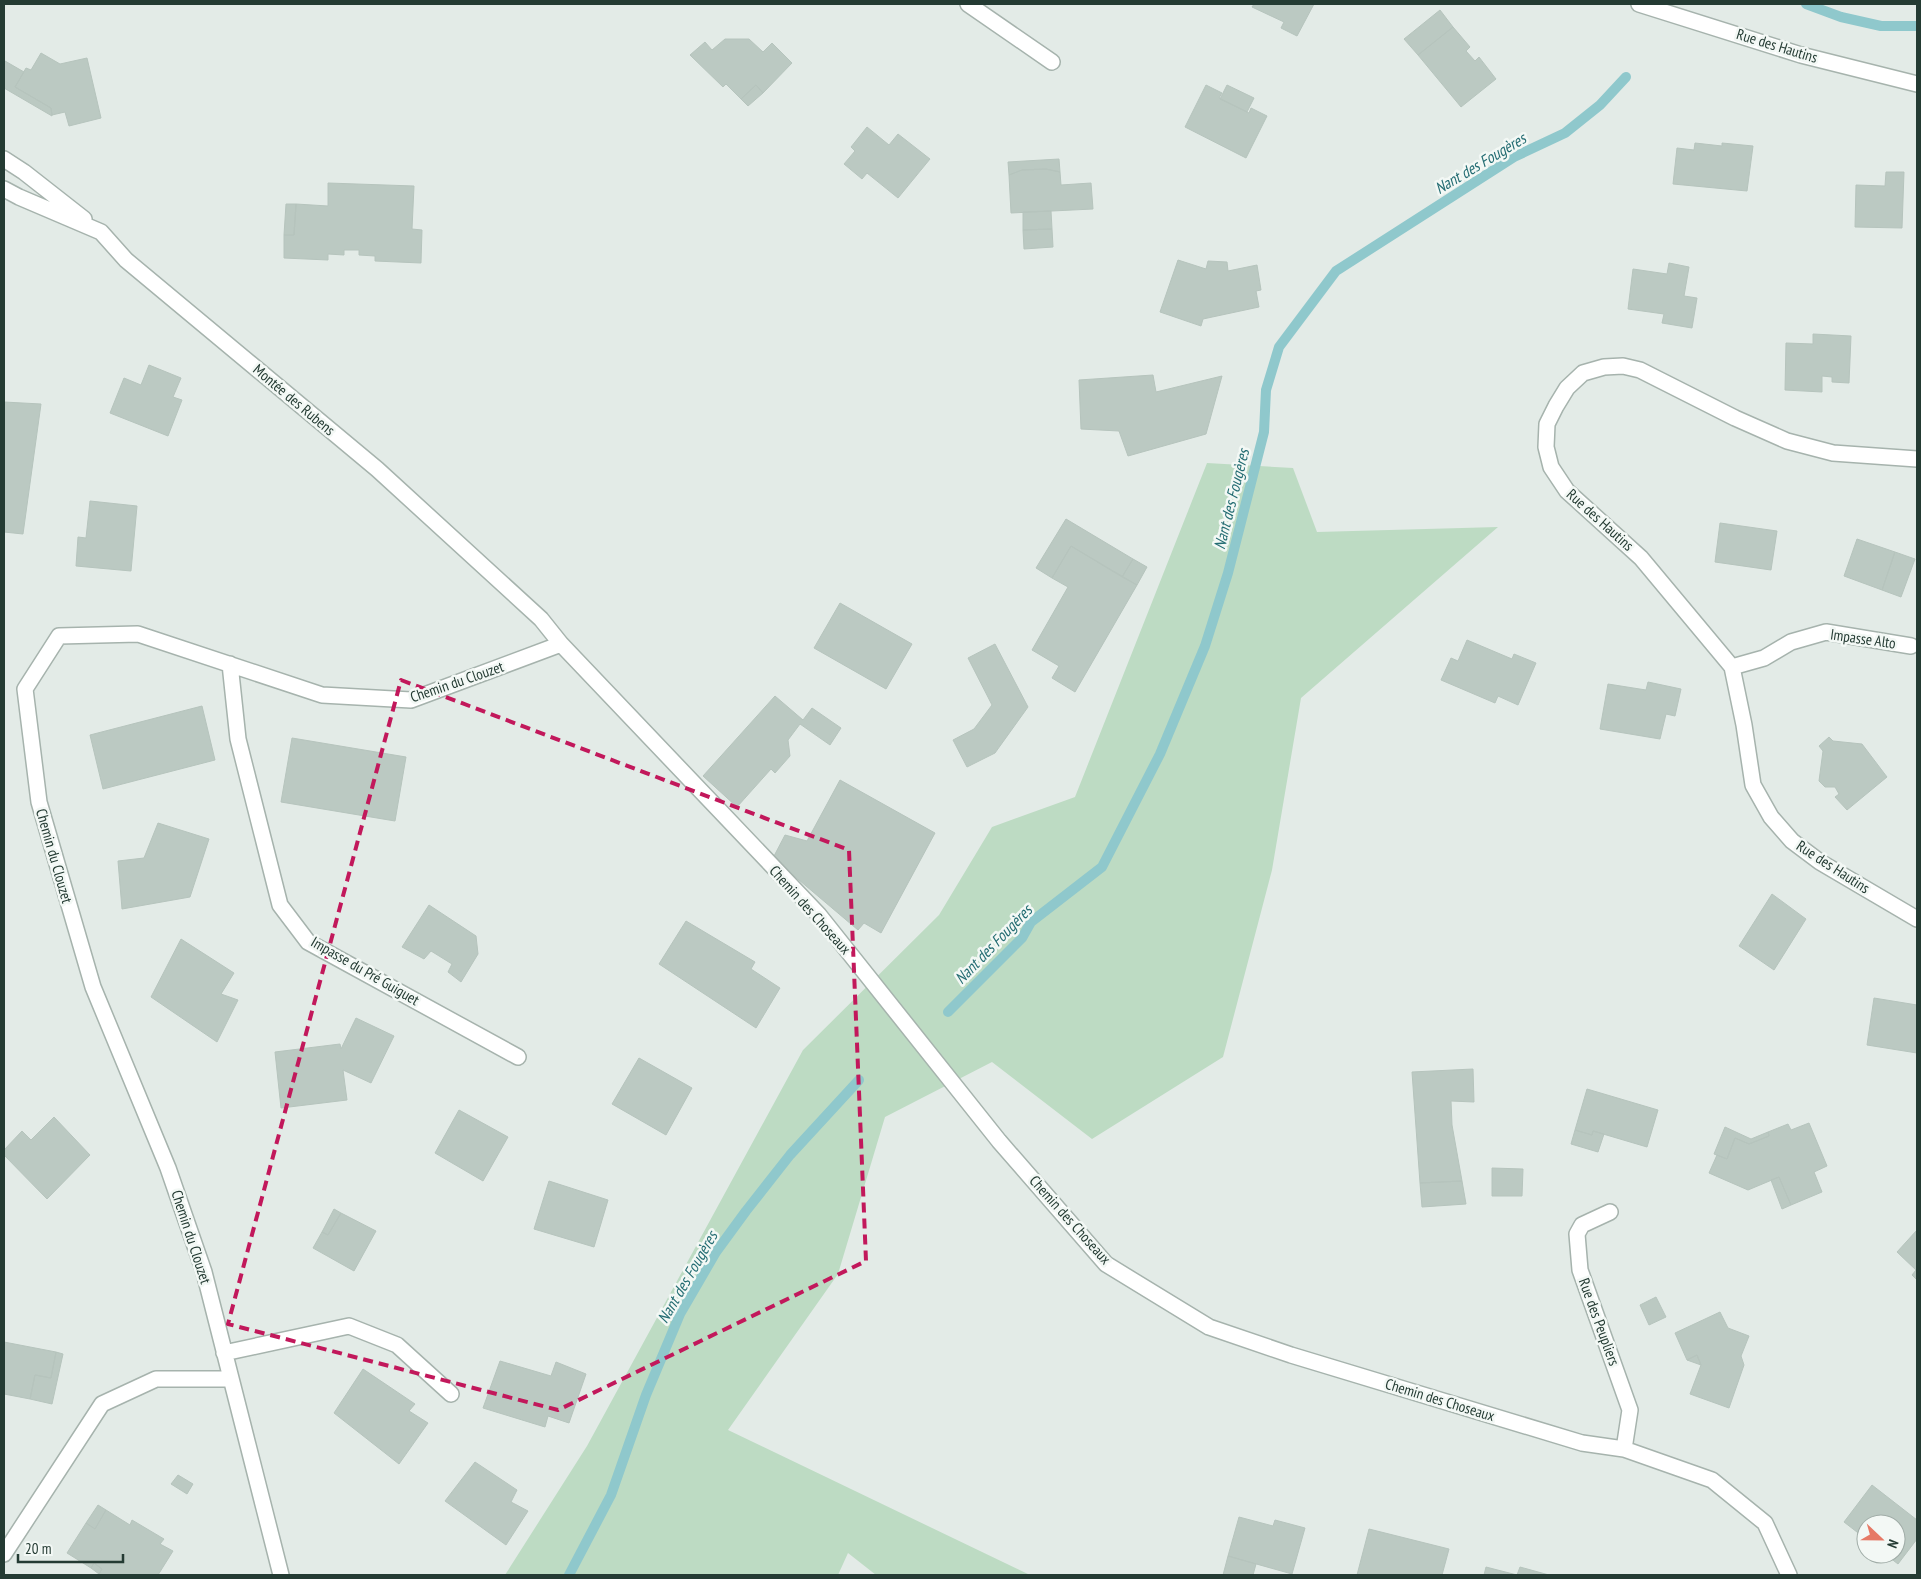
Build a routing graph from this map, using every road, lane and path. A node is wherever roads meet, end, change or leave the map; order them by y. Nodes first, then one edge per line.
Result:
1 (968, 4) edge
2 (1639, 4) edge
3 (1052, 62) dead end
4 (1917, 84) edge
5 (4, 159) edge
6 (4, 189) edge
7 (101, 232) junction
8 (1917, 459) edge
9 (560, 644) junction
10 (1911, 646) dead end
11 (230, 664) junction
12 (1732, 667) junction
13 (1917, 919) edge
14 (518, 1057) dead end
15 (1610, 1212) dead end
16 (224, 1353) junction
17 (231, 1379) junction
18 (451, 1394) dead end
19 (1624, 1449) junction
20 (4, 1554) edge
21 (281, 1575) edge
22 (1789, 1575) edge

1 - 3 street
2 - 4 street, Rue des Hautins
5 - 7 street
6 - 7 street, Montée des Rubens
7 - 9 street, Montée des Rubens
8 - 12 street, Rue des Hautins
9 - 11 street, Chemin du Clouzet
9 - 19 street, Chemin des Choseaux
10 - 12 street, Impasse Alto
11 - 14 street, Impasse du Pré Guiguet
11 - 16 street, Chemin du Clouzet
12 - 13 street, Rue des Hautins
15 - 19 street, Rue des Peupliers
16 - 17 street, Chemin du Clouzet
16 - 18 street
17 - 20 street
17 - 21 street, Chemin du Clouzet
19 - 22 street, Chemin des Choseaux

